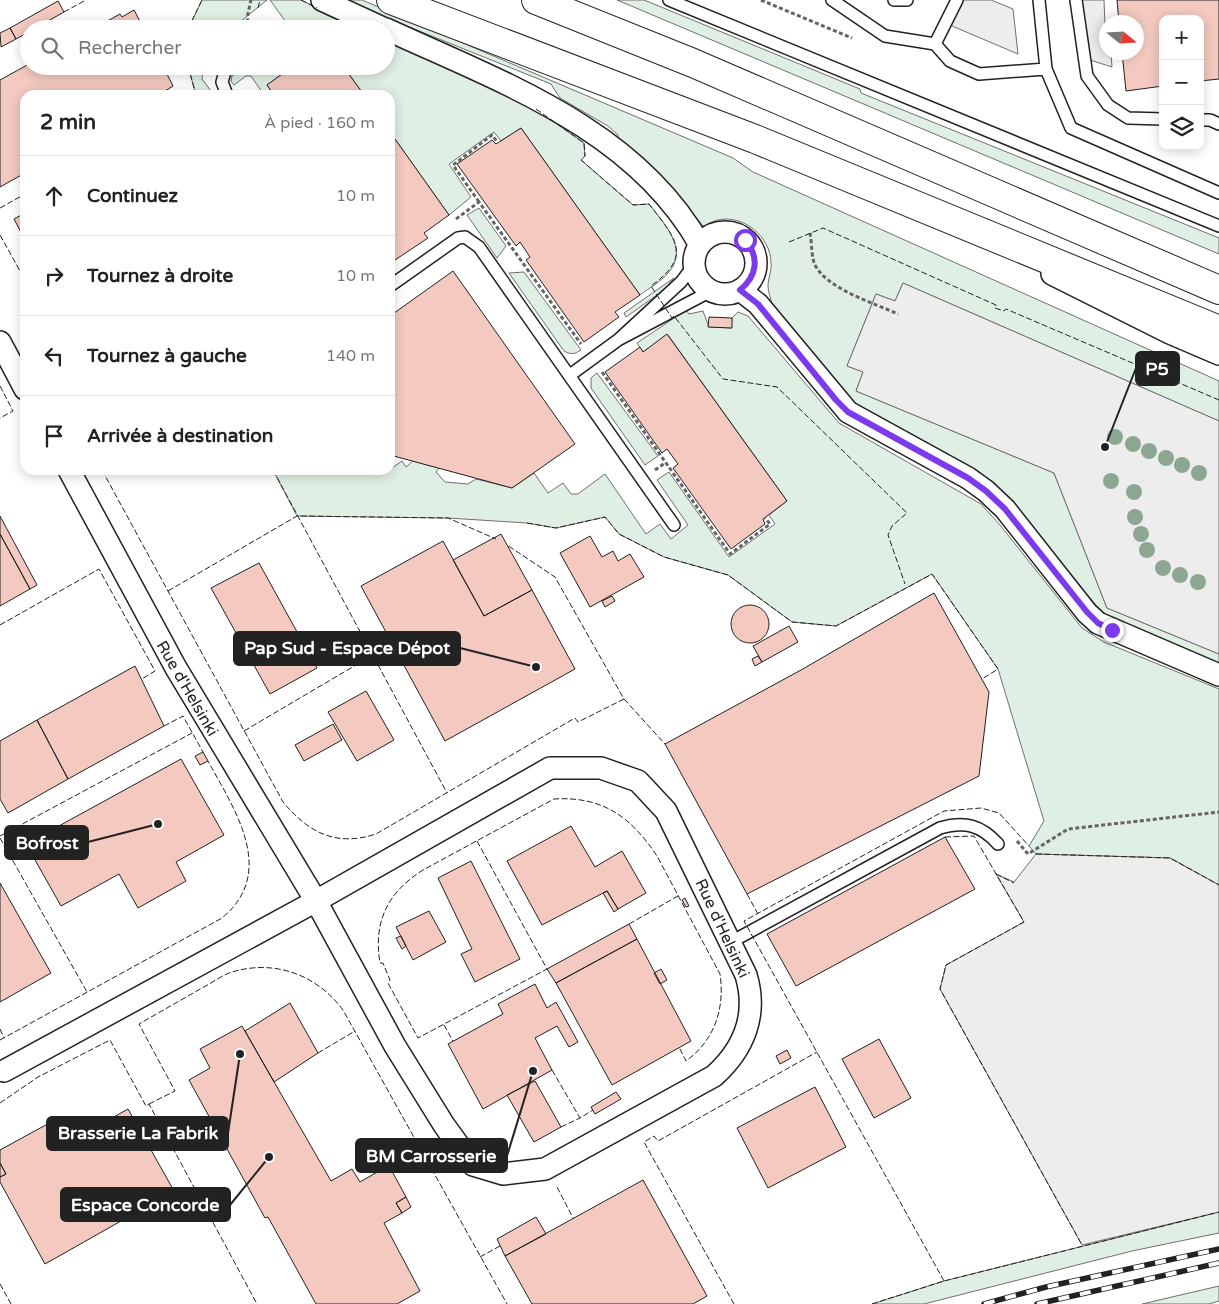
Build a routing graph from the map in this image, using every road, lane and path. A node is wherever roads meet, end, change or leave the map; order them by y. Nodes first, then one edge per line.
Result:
1 (252, 0) edge
2 (322, 0) edge
3 (391, 0) edge
4 (433, 0) edge
5 (536, 0) edge
6 (557, 0) edge
7 (669, 0) edge
8 (832, 0) edge
9 (894, 0) edge
10 (907, 0) edge
11 (957, 0) edge
12 (1038, 0) edge
13 (1076, 0) edge
14 (248, 20) edge
15 (366, 20) edge
16 (395, 33) edge
17 (935, 44) junction
18 (692, 63) junction
19 (1046, 69) junction
20 (224, 75) edge
21 (225, 90) edge
22 (1159, 119) edge
23 (1204, 120) edge
24 (1219, 124) edge
25 (754, 139) junction
26 (498, 143) dead end
27 (933, 167) junction
28 (1219, 193) edge
29 (900, 198) junction
30 (479, 202) junction
31 (455, 220) dead end
32 (1219, 226) edge
33 (810, 234) dead end
34 (700, 245) junction
35 (694, 265) junction
36 (1219, 275) edge
37 (395, 282) edge
38 (740, 290) junction
39 (1219, 290) edge
40 (711, 291) junction
41 (898, 314) dead end
42 (1219, 330) edge
43 (590, 340) dead end
44 (618, 340) junction
45 (0, 342) edge
46 (1219, 354) edge
47 (601, 372) dead end
48 (570, 375) junction
49 (20, 380) edge
50 (72, 475) edge
51 (765, 518) dead end
52 (674, 525) dead end
53 (1219, 675) edge
54 (1219, 812) edge
55 (998, 844) dead end
56 (1028, 854) dead end
57 (316, 901) junction
58 (731, 942) junction
59 (1, 1072) edge

1 - 14 path
2 - 15 street
3 - 25 highway
4 - 25 highway
5 - 18 highway
6 - 18 highway
7 - 32 lane
8 - 17 lane
9 - 10 lane
11 - 17 lane
12 - 19 lane
13 - 22 lane
16 - 34 street
17 - 19 lane
18 - 27 highway
19 - 28 lane
20 - 21 lane
23 - 24 lane
25 - 29 highway
26 - 30 path
27 - 36 street
27 - 39 highway
29 - 42 highway
29 - 46 street
30 - 31 path
30 - 43 path
33 - 41 path
34 - 35 street
34 - 38 street
35 - 40 street
35 - 44 lane
37 - 48 lane
38 - 40 street
38 - 53 street
40 - 44 lane
44 - 48 lane
45 - 49 street
47 - 51 path
48 - 52 lane
50 - 57 street, Rue d'Helsinki
54 - 56 path
55 - 58 lane
57 - 58 street, Rue d'Helsinki
57 - 58 street, Rue d'Helsinki
57 - 59 street, Rue d'Helsinki

